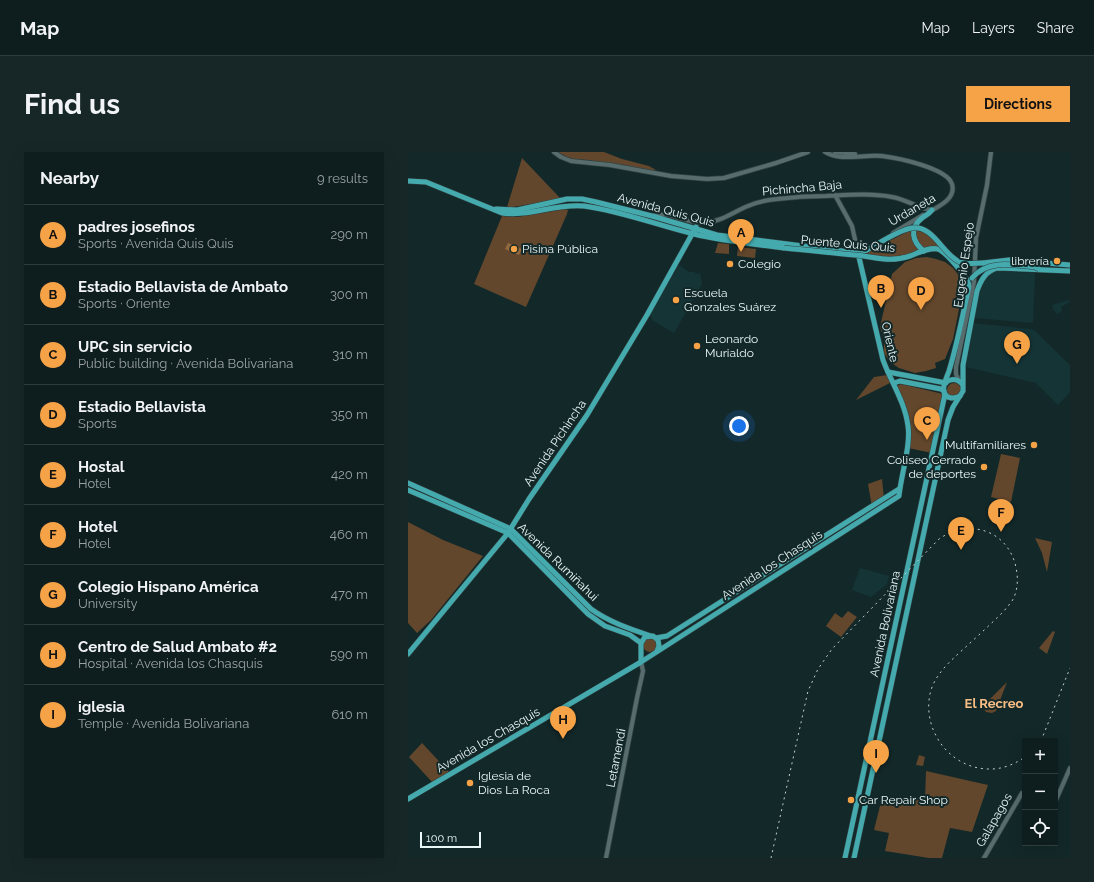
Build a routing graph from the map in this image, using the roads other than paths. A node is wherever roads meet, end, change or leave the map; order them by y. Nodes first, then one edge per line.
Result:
1 (554, 152) edge
2 (807, 152) edge
3 (825, 152) edge
4 (835, 152) edge
5 (991, 152) edge
6 (866, 156) junction
7 (408, 180) edge
8 (835, 195) junction
9 (494, 209) junction
10 (932, 210) junction
11 (652, 216) junction
12 (696, 227) junction
13 (693, 234) junction
14 (784, 248) joint
15 (924, 251) junction
16 (858, 253) junction
17 (1070, 264) edge
18 (1039, 269) junction
19 (1070, 270) edge
20 (968, 282) junction
21 (888, 372) junction
22 (946, 382) junction
23 (960, 382) junction
24 (894, 383) junction
25 (945, 393) junction
26 (960, 396) junction
27 (408, 483) edge
28 (899, 489) junction
29 (408, 490) edge
30 (899, 496) joint
31 (865, 514) junction
32 (509, 531) junction
33 (653, 637) junction
34 (641, 643) junction
35 (642, 650) junction
36 (655, 652) junction
37 (408, 654) edge
38 (641, 662) junction
39 (1070, 768) edge
40 (1022, 795) edge
41 (1058, 795) edge
42 (408, 799) edge
43 (606, 858) edge
44 (845, 858) edge
45 (854, 858) edge
46 (984, 858) edge

1 - 2 street
3 - 6 street, Urdaneta
4 - 6 street
5 - 23 street, Eugenio Espejo
6 - 10 street, Urdaneta
7 - 9 main road, Avenida Quis Quis
8 - 10 street, Pichincha Baja
8 - 11 street, Pichincha Baja
8 - 16 street, Oriente
9 - 11 main road, Avenida Quis Quis
9 - 13 main road, Avenida Quis Quis
10 - 15 main road
10 - 16 street, Urdaneta
11 - 12 main road, Avenida Quis Quis
12 - 13 main road, Avenida Pichincha
12 - 16 main road, Avenida Quis Quis
13 - 14 main road, Avenida Quis Quis
13 - 32 main road, Avenida Pichincha
14 - 15 main road, Puente Quis Quis, bridge
15 - 20 main road
16 - 17 main road, bridge
16 - 21 main road, Oriente
18 - 19 main road
18 - 20 main road, bridge
18 - 23 main road, Avenida Bolivariana
20 - 22 main road, Avenida Bolivariana
21 - 22 main road
21 - 24 main road, Oriente
22 - 23 main road
22 - 25 main road, Avenida Bolivariana
23 - 26 main road, Avenida Bolivariana
24 - 25 main road
24 - 28 main road, Oriente
25 - 26 main road
25 - 44 main road, Avenida Bolivariana
26 - 45 main road, Avenida Bolivariana
27 - 32 main road, Avenida Rumiñahui
28 - 30 main road, Oriente
28 - 31 main road, Avenida los Chasquis
29 - 32 main road, Avenida Rumiñahui
30 - 31 main road, Avenida los Chasquis
31 - 33 main road, Avenida los Chasquis
31 - 36 main road, Avenida los Chasquis
32 - 33 main road, Avenida Rumiñahui
32 - 34 main road, Avenida Rumiñahui
32 - 37 main road, Avenida Pichincha
33 - 34 main road
33 - 36 main road
34 - 35 main road
35 - 36 main road
35 - 38 main road
36 - 38 main road, Avenida los Chasquis
38 - 42 main road, Avenida los Chasquis
38 - 43 street, Letamendi
39 - 41 street
40 - 46 street, Galapagos

